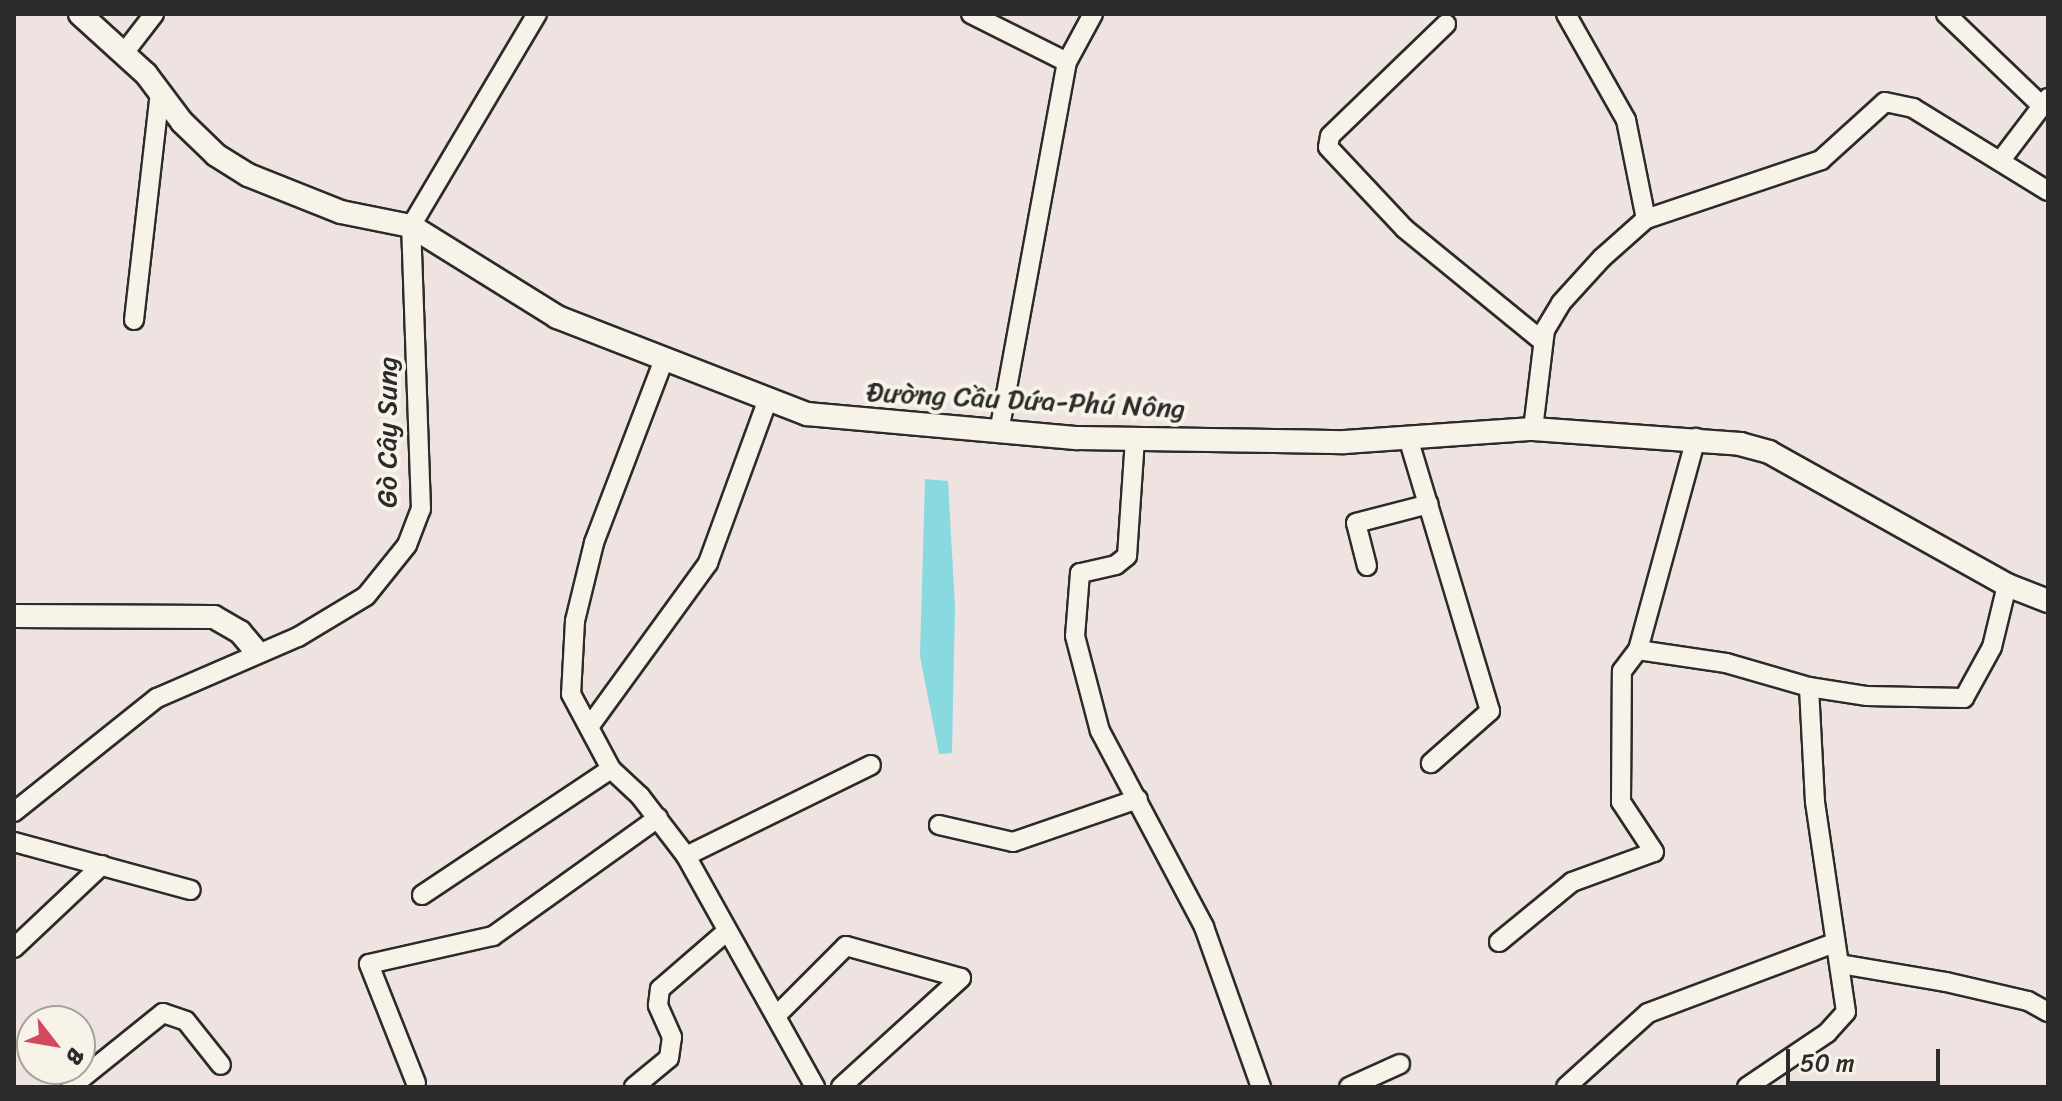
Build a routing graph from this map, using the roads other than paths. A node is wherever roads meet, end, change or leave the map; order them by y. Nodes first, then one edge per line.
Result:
1 (80, 14) edge
2 (154, 14) edge
3 (537, 14) edge
4 (971, 14) edge
5 (1093, 14) edge
6 (1566, 14) edge
7 (1946, 14) edge
8 (1446, 24) dead end
9 (124, 53) junction
10 (1067, 62) junction
11 (160, 93) junction
12 (2045, 102) edge
13 (2001, 160) junction
14 (2048, 191) edge
15 (1646, 219) junction
16 (411, 226) junction
17 (134, 320) dead end
18 (1541, 340) junction
19 (663, 362) junction
20 (768, 399) junction
21 (1533, 429) junction
22 (999, 432) junction
23 (1696, 438) junction
24 (1135, 439) junction
25 (1409, 441) junction
26 (1429, 504) junction
27 (1367, 566) dead end
28 (2007, 585) junction
29 (2048, 601) edge
30 (14, 616) edge
31 (1638, 650) junction
32 (257, 652) junction
33 (1809, 687) junction
34 (589, 727) junction
35 (1431, 763) dead end
36 (871, 765) dead end
37 (611, 769) junction
38 (1138, 799) junction
39 (14, 812) edge
40 (658, 818) junction
41 (939, 825) dead end
42 (14, 842) edge
43 (686, 856) junction
44 (102, 865) junction
45 (191, 890) dead end
46 (422, 895) dead end
47 (726, 932) junction
48 (1499, 942) dead end
49 (1834, 943) junction
50 (14, 948) edge
51 (1840, 964) junction
52 (2048, 1012) edge
53 (778, 1014) junction
54 (1400, 1064) dead end
55 (221, 1065) dead end
56 (416, 1083) dead end
57 (71, 1087) edge
58 (634, 1087) edge
59 (815, 1087) edge
60 (841, 1087) edge
61 (1261, 1087) edge
62 (1349, 1087) edge
63 (1566, 1087) edge
64 (1747, 1087) edge

1 - 9 street, Đường Cầu Dứa-Phú Nông
2 - 9 street
3 - 16 street
4 - 10 street
5 - 10 street
6 - 15 street
7 - 12 street
8 - 18 street
9 - 11 street, Đường Cầu Dứa-Phú Nông
10 - 22 street
11 - 16 street, Đường Cầu Dứa-Phú Nông
11 - 17 street
12 - 13 street
13 - 14 street
13 - 15 street
15 - 18 street
16 - 19 street, Đường Cầu Dứa-Phú Nông
16 - 32 street, Gò Cây Sung
18 - 21 street
19 - 20 street, Đường Cầu Dứa-Phú Nông
19 - 34 street
20 - 22 street, Đường Cầu Dứa-Phú Nông
20 - 34 street
21 - 23 street, Đường Cầu Dứa-Phú Nông
21 - 25 street, Đường Cầu Dứa-Phú Nông
22 - 24 street, Đường Cầu Dứa-Phú Nông
23 - 28 street, Đường Cầu Dứa-Phú Nông
23 - 31 street
24 - 25 street, Đường Cầu Dứa-Phú Nông
24 - 38 street
25 - 26 street
26 - 27 street
26 - 35 street
28 - 29 street, Đường Cầu Dứa-Phú Nông
28 - 33 street
30 - 32 street
31 - 33 street
31 - 48 street
32 - 39 street, Gò Cây Sung
33 - 49 street
34 - 37 street
36 - 43 street
37 - 40 street
37 - 46 street
38 - 41 street
38 - 61 street
40 - 43 street
40 - 56 street
42 - 44 street
43 - 47 street
44 - 45 street
44 - 50 street
47 - 53 street
47 - 58 street
49 - 51 street
49 - 63 street
51 - 52 street
51 - 64 street
53 - 59 street
53 - 60 street
54 - 62 street
55 - 57 street

